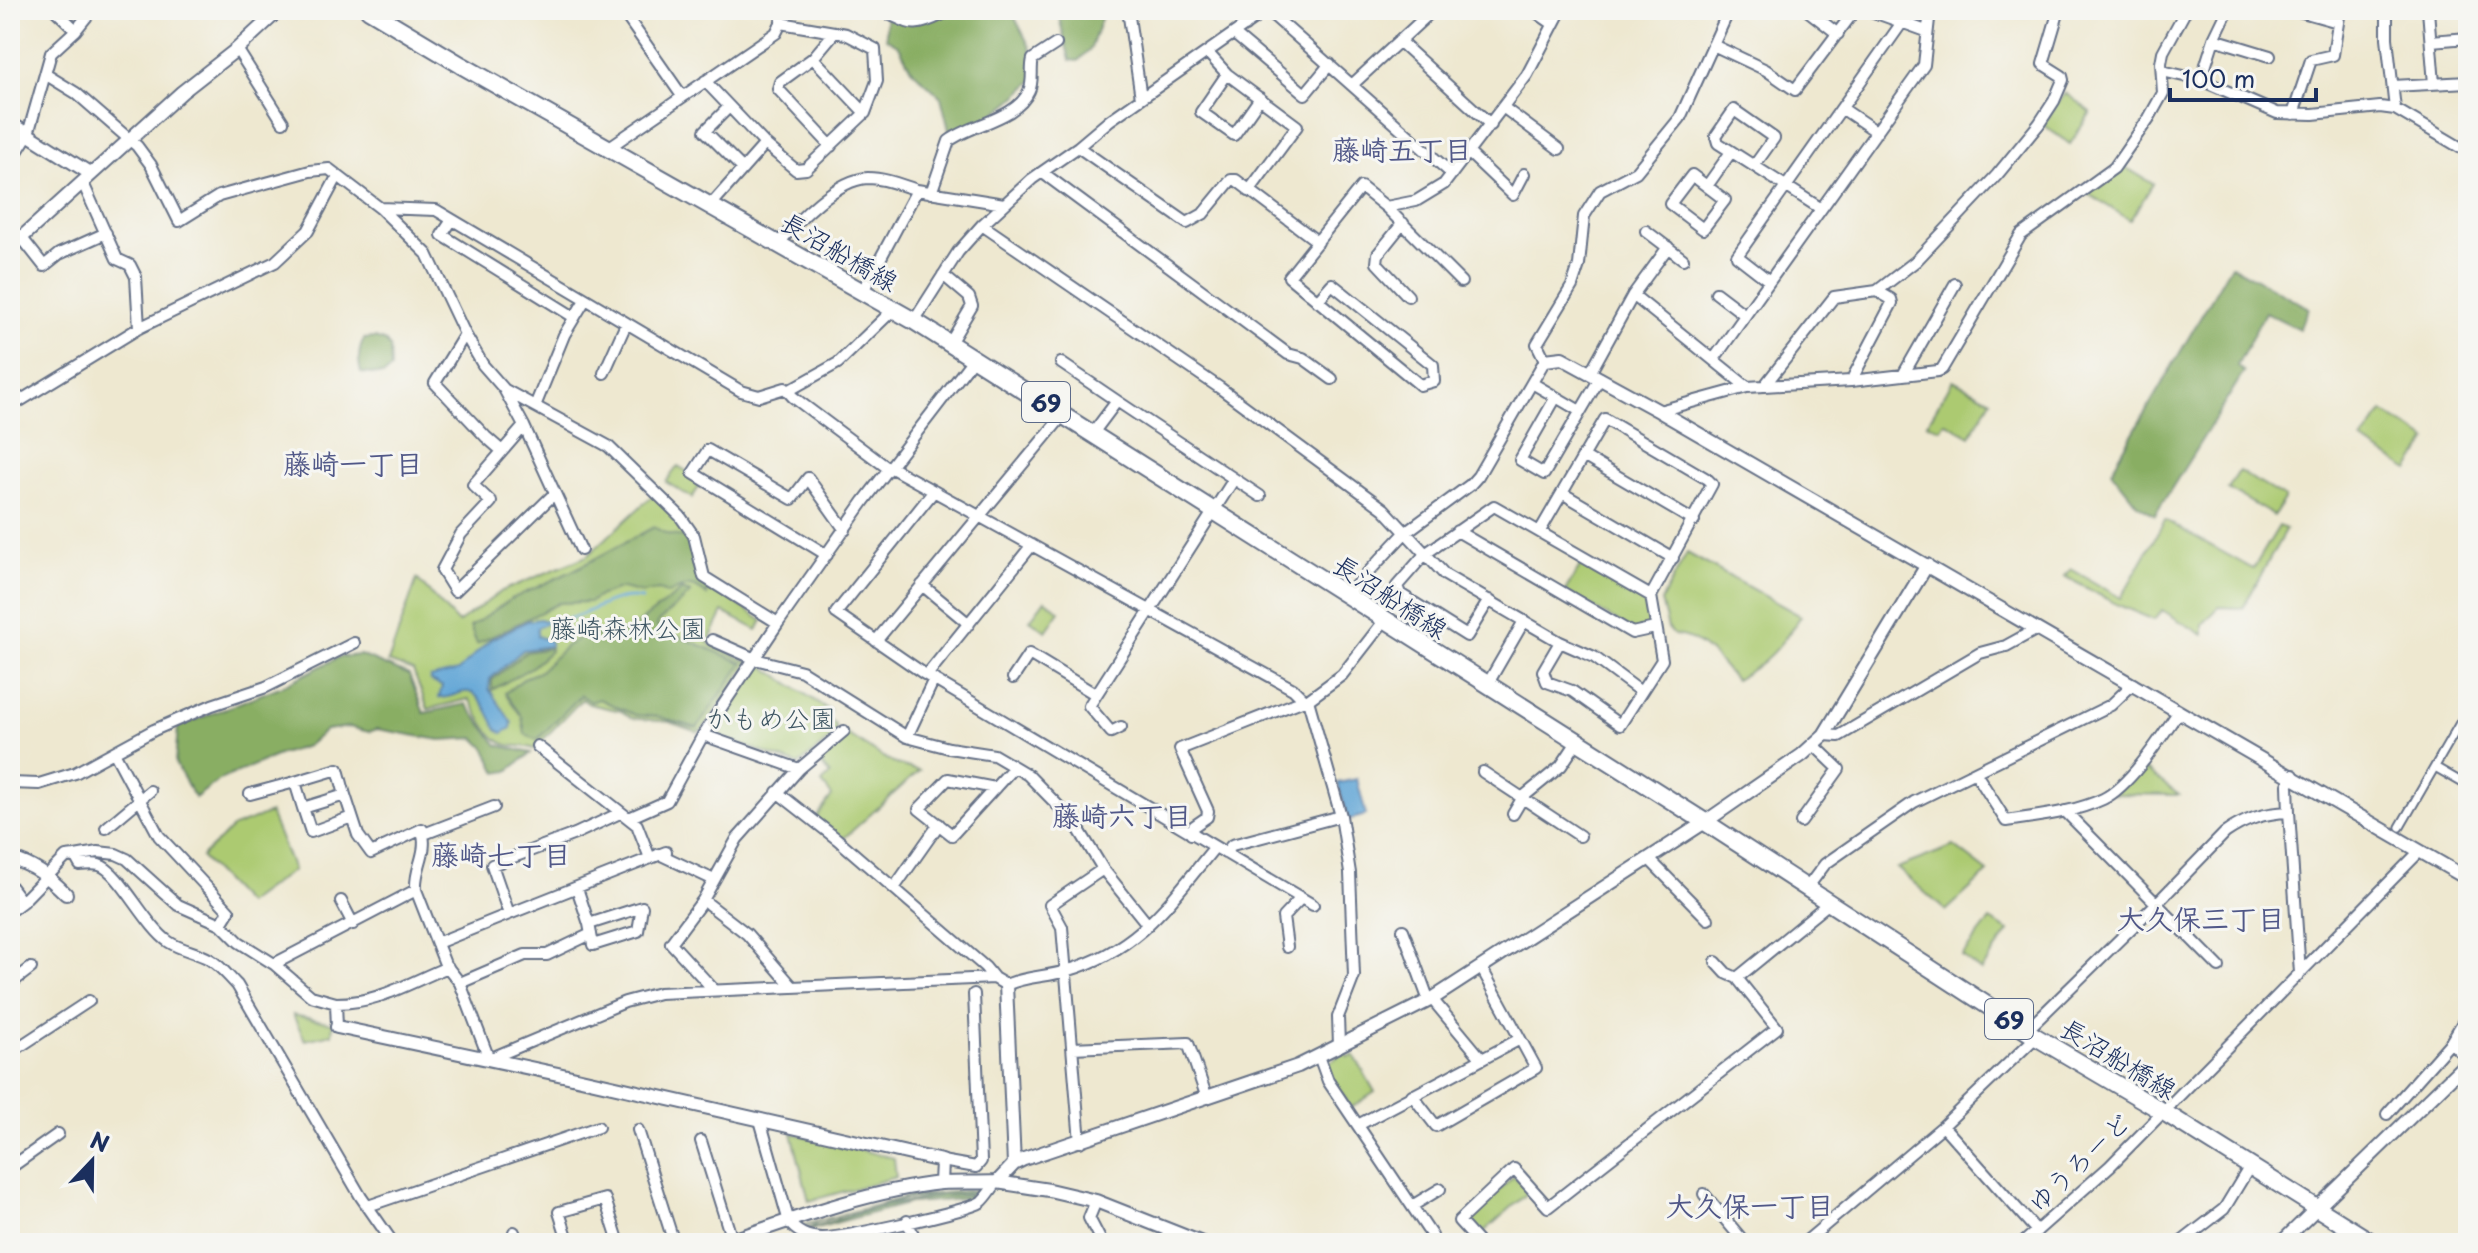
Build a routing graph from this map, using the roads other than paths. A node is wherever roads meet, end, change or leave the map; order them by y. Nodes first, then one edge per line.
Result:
1 (55, 10) edge
2 (92, 10) edge
3 (279, 10) edge
4 (369, 10) edge
5 (622, 10) edge
6 (782, 10) edge
7 (878, 10) edge
8 (943, 10) edge
9 (1128, 10) edge
10 (1234, 10) edge
11 (1267, 10) edge
12 (1433, 10) edge
13 (1533, 10) edge
14 (1561, 10) edge
15 (1729, 10) edge
16 (1807, 10) edge
17 (1855, 10) edge
18 (1868, 10) edge
19 (1930, 10) edge
20 (2059, 10) edge
21 (2186, 10) edge
22 (2228, 10) edge
23 (2295, 10) edge
24 (2340, 10) edge
25 (2387, 10) edge
26 (2428, 10) edge
27 (2338, 22) junction
28 (781, 23) junction
29 (1553, 24) junction
30 (1901, 24) junction
31 (1245, 26) junction
32 (76, 30) junction
33 (1926, 31) junction
34 (834, 33) junction
35 (1234, 34) junction
36 (1838, 34) junction
37 (2468, 38) edge
38 (2214, 39) junction
39 (1399, 41) junction
40 (2431, 41) junction
41 (1056, 44) dead end
42 (1713, 45) junction
43 (237, 49) junction
44 (1208, 53) junction
45 (2270, 56) dead end
46 (813, 58) junction
47 (1330, 64) junction
48 (2162, 71) junction
49 (45, 74) junction
50 (1227, 74) junction
51 (2201, 80) junction
52 (705, 81) junction
53 (2468, 82) edge
54 (1353, 84) junction
55 (2434, 84) junction
56 (2393, 86) junction
57 (682, 96) junction
58 (1141, 98) junction
59 (1260, 98) junction
60 (729, 107) junction
61 (1504, 108) junction
62 (1843, 109) junction
63 (2395, 109) junction
64 (865, 113) junction
65 (2293, 114) junction
66 (283, 122) dead end
67 (10, 123) edge
68 (1491, 125) junction
69 (1877, 132) junction
70 (28, 134) junction
71 (131, 139) junction
72 (765, 144) junction
73 (831, 146) junction
74 (1078, 147) junction
75 (608, 148) junction
76 (1559, 149) dead end
77 (1731, 152) junction
78 (2468, 152) edge
79 (1469, 153) junction
80 (10, 163) edge
81 (1754, 166) junction
82 (743, 169) junction
83 (1043, 173) junction
84 (1452, 174) junction
85 (1524, 174) dead end
86 (337, 177) junction
87 (87, 178) junction
88 (1707, 186) junction
89 (1787, 186) junction
90 (917, 190) junction
91 (1249, 191) junction
92 (931, 193) junction
93 (1004, 204) junction
94 (710, 206) junction
95 (1386, 207) junction
96 (380, 208) junction
97 (1820, 208) junction
98 (452, 220) junction
99 (1403, 223) junction
100 (982, 225) junction
101 (1646, 231) dead end
102 (106, 233) junction
103 (22, 238) junction
104 (1318, 242) junction
105 (779, 243) junction
106 (1668, 247) junction
107 (10, 248) edge
108 (1683, 259) dead end
109 (943, 275) junction
110 (1768, 280) junction
111 (1461, 282) dead end
112 (1955, 284) dead end
113 (863, 291) junction
114 (1877, 291) junction
115 (1716, 293) dead end
116 (1633, 295) junction
117 (1408, 296) dead end
118 (585, 300) junction
119 (1317, 301) junction
120 (894, 309) junction
121 (1745, 315) junction
122 (574, 317) junction
123 (914, 321) junction
124 (626, 324) junction
125 (139, 328) junction
126 (465, 334) junction
127 (950, 343) junction
128 (974, 358) junction
129 (1714, 359) junction
130 (1545, 360) junction
131 (1061, 363) dead end
132 (604, 373) dead end
133 (1903, 375) junction
134 (1595, 376) junction
135 (1332, 379) dead end
136 (1851, 381) junction
137 (1532, 383) junction
138 (1765, 385) junction
139 (1747, 387) junction
140 (504, 389) junction
141 (788, 391) junction
142 (1556, 397) junction
143 (1117, 401) junction
144 (535, 406) junction
145 (10, 407) edge
146 (1580, 411) junction
147 (1659, 411) junction
148 (1064, 414) junction
149 (524, 426) junction
150 (1093, 433) junction
151 (502, 451) junction
152 (1583, 456) junction
153 (890, 468) junction
154 (1234, 479) junction
155 (934, 491) junction
156 (1562, 493) junction
157 (554, 494) junction
158 (1260, 496) dead end
159 (1215, 512) junction
160 (979, 517) junction
161 (1694, 521) junction
162 (845, 530) junction
163 (1457, 531) junction
164 (1540, 531) junction
165 (1405, 533) junction
166 (1032, 545) junction
167 (581, 550) dead end
168 (1425, 554) junction
169 (827, 555) junction
170 (1673, 558) junction
171 (1927, 565) junction
172 (922, 585) junction
173 (1346, 596) junction
174 (1651, 596) junction
175 (1489, 600) junction
176 (1151, 611) junction
177 (1384, 621) junction
178 (1524, 621) junction
179 (778, 623) junction
180 (969, 624) junction
181 (1655, 628) junction
182 (2037, 629) junction
183 (712, 640) dead end
184 (876, 641) junction
185 (1560, 642) junction
186 (354, 643) dead end
187 (755, 659) junction
188 (930, 677) junction
189 (1013, 678) dead end
190 (2133, 684) junction
191 (1487, 685) junction
192 (1641, 692) junction
193 (1095, 694) junction
194 (1306, 700) junction
195 (2179, 711) junction
196 (2467, 714) edge
197 (1121, 727) dead end
198 (844, 731) dead end
199 (703, 735) junction
200 (1824, 735) junction
201 (907, 737) junction
202 (1577, 742) junction
203 (1814, 745) junction
204 (537, 746) dead end
205 (114, 752) junction
206 (1014, 767) junction
207 (2435, 767) junction
208 (799, 769) junction
209 (1483, 772) dead end
210 (1975, 772) junction
211 (2293, 775) junction
212 (295, 782) junction
213 (10, 783) edge
214 (2467, 784) edge
215 (995, 788) junction
216 (150, 791) dead end
217 (777, 792) junction
218 (250, 794) dead end
219 (345, 795) junction
220 (1523, 797) junction
221 (139, 800) junction
222 (494, 807) dead end
223 (303, 808) junction
224 (2065, 811) junction
225 (2289, 812) junction
226 (1513, 814) dead end
227 (624, 815) junction
228 (1341, 816) junction
229 (352, 817) junction
230 (1705, 822) junction
231 (1801, 822) dead end
232 (939, 824) junction
233 (2400, 827) dead end
234 (106, 828) dead end
235 (424, 834) junction
236 (1191, 834) junction
237 (1580, 836) dead end
238 (1214, 848) junction
239 (2420, 851) junction
240 (1225, 853) junction
241 (658, 854) junction
242 (75, 856) junction
243 (10, 859) edge
244 (1649, 859) junction
245 (1103, 869) junction
246 (47, 876) junction
247 (2468, 879) edge
248 (714, 880) junction
249 (10, 886) edge
250 (577, 888) junction
251 (894, 888) junction
252 (1807, 888) junction
253 (416, 890) junction
254 (66, 894) dead end
255 (1301, 898) junction
256 (703, 900) junction
257 (341, 901) dead end
258 (22, 902) junction
259 (2158, 902) junction
260 (1829, 903) junction
261 (1313, 905) dead end
262 (10, 911) edge
263 (509, 914) junction
264 (1708, 919) dead end
265 (221, 924) junction
266 (353, 924) junction
267 (1148, 925) junction
268 (590, 929) junction
269 (1403, 930) dead end
270 (437, 943) junction
271 (1287, 947) dead end
272 (1716, 962) dead end
273 (274, 964) junction
274 (448, 967) junction
275 (1481, 967) junction
276 (2219, 967) dead end
277 (31, 968) dead end
278 (1066, 971) junction
279 (2300, 973) junction
280 (994, 978) junction
281 (1737, 978) junction
282 (460, 983) junction
283 (10, 984) edge
284 (1006, 985) junction
285 (792, 986) junction
286 (714, 990) junction
287 (974, 994) dead end
288 (1431, 1000) junction
289 (89, 1001) dead end
290 (336, 1003) junction
291 (2468, 1014) edge
292 (337, 1027) joint
293 (2032, 1034) junction
294 (1520, 1039) junction
295 (2451, 1042) junction
296 (1339, 1045) junction
297 (1072, 1048) junction
298 (10, 1053) edge
299 (1319, 1056) junction
300 (1481, 1058) junction
301 (489, 1059) junction
302 (2468, 1060) edge
303 (1412, 1095) junction
304 (1207, 1098) junction
305 (2162, 1111) junction
306 (2387, 1114) dead end
307 (760, 1120) junction
308 (1358, 1125) junction
309 (1943, 1126) junction
310 (598, 1127) dead end
311 (638, 1130) dead end
312 (58, 1134) dead end
313 (701, 1141) dead end
314 (1080, 1142) junction
315 (942, 1161) junction
316 (1014, 1164) junction
317 (2250, 1166) junction
318 (10, 1168) edge
319 (997, 1182) junction
320 (941, 1183) junction
321 (1440, 1189) dead end
322 (1704, 1194) dead end
323 (1096, 1201) junction
324 (368, 1206) junction
325 (1412, 1206) junction
326 (2317, 1208) junction
327 (907, 1221) junction
328 (789, 1222) junction
329 (862, 1238) edge
330 (2033, 1238) edge
331 (728, 1242) edge
332 (393, 1243) edge
333 (569, 1243) edge
334 (619, 1243) edge
335 (674, 1243) edge
336 (917, 1243) edge
337 (1102, 1243) edge
338 (1202, 1243) edge
339 (1424, 1243) edge
340 (1479, 1243) edge
341 (1745, 1243) edge
342 (1804, 1243) edge
343 (2180, 1243) edge
344 (2281, 1243) edge
345 (2373, 1243) edge

1 - 32 street
2 - 32 street
3 - 43 street
4 - 75 main road, 長沼船橋線 / 69
5 - 57 street
6 - 28 street
7 - 8 street
9 - 58 street
10 - 31 street
11 - 31 street
11 - 47 street
12 - 39 street
13 - 29 street
14 - 29 street
15 - 42 street
16 - 36 street
17 - 36 street
18 - 30 street
19 - 33 street
20 - 114 street
21 - 48 street
22 - 38 street
23 - 27 street
24 - 27 street
25 - 56 street
26 - 40 street
27 - 65 street
28 - 34 street
28 - 52 street
29 - 61 street
30 - 33 street
30 - 62 street
31 - 35 street
32 - 49 street
33 - 69 street
34 - 46 street
34 - 64 street
35 - 44 street
35 - 47 street
36 - 42 street
37 - 40 street
38 - 45 street
38 - 51 street
39 - 54 street
39 - 68 street
40 - 55 street
41 - 92 street
42 - 130 street
43 - 66 street
43 - 71 street
44 - 50 street
44 - 58 street
46 - 64 street
46 - 73 street
47 - 54 street
48 - 51 street
48 - 133 street
49 - 70 street
49 - 71 street
50 - 59 street
50 - 59 street
51 - 65 street
52 - 57 street
52 - 60 street
53 - 55 street
54 - 84 street
55 - 56 street
56 - 63 street
57 - 75 street
58 - 74 street
59 - 91 street
60 - 72 street
60 - 82 street
61 - 68 street
61 - 76 street
62 - 69 street
62 - 89 street
63 - 65 street
63 - 78 street
64 - 73 street
67 - 70 street
68 - 79 street
69 - 97 street
70 - 80 street
70 - 87 street
71 - 86 street
71 - 87 street
72 - 73 street
72 - 82 street
74 - 83 street
74 - 91 street
75 - 94 main road, 長沼船橋線 / 69
77 - 81 street
77 - 81 street
77 - 88 street
79 - 84 street
79 - 85 street
81 - 89 street
82 - 94 street
83 - 93 street
83 - 135 street
84 - 95 street
86 - 96 street
86 - 125 street
87 - 102 street
87 - 103 street
88 - 88 street
89 - 97 street
89 - 110 street
90 - 92 street
90 - 105 street
90 - 113 street
91 - 104 street
92 - 93 street
93 - 100 street
94 - 105 main road, 長沼船橋線 / 69
95 - 99 street
95 - 104 street
96 - 98 street
96 - 126 street
97 - 110 street
98 - 118 street
98 - 122 street
99 - 111 street
99 - 117 street
100 - 109 street
100 - 165 street
101 - 106 street
102 - 103 street
102 - 125 street
103 - 107 street
104 - 119 street
105 - 113 main road, 長沼船橋線 / 69
106 - 108 street
106 - 116 street
109 - 123 street
109 - 127 street
110 - 121 street
112 - 133 street
113 - 120 main road, 長沼船橋線 / 69
114 - 136 street
114 - 138 street
115 - 121 street
116 - 129 street
116 - 134 street
118 - 122 street
118 - 124 street
119 - 119 street
120 - 123 main road, 長沼船橋線 / 69
120 - 141 street
121 - 129 street
122 - 144 street
123 - 127 main road, 長沼船橋線 / 69
124 - 132 street
124 - 141 street
125 - 145 street
126 - 140 street
126 - 151 street
127 - 128 main road, 長沼船橋線 / 69
128 - 148 main road, 長沼船橋線 / 69
128 - 153 street
129 - 139 street
130 - 134 street
130 - 137 street
131 - 143 street
133 - 136 street
134 - 146 street
134 - 147 street
136 - 138 street
137 - 142 street
137 - 165 street
138 - 139 street
139 - 147 street
140 - 144 street
140 - 149 street
141 - 153 street
142 - 146 street
142 - 146 street
143 - 150 street
143 - 154 street
144 - 179 street
147 - 171 street
148 - 150 main road, 長沼船橋線 / 69
148 - 160 street
149 - 151 street
149 - 157 street
150 - 159 main road, 長沼船橋線 / 69
151 - 157 street
152 - 156 street
152 - 161 street
152 - 161 street
153 - 155 street
153 - 162 street
154 - 158 street
154 - 159 street
155 - 160 street
155 - 184 street
156 - 164 street
156 - 170 street
157 - 167 street
159 - 173 main road, 長沼船橋線 / 69
159 - 176 street
160 - 166 street
160 - 172 street
161 - 170 street
162 - 169 street
162 - 169 street
163 - 164 street
163 - 168 street
163 - 181 street
164 - 174 street
165 - 168 street
165 - 173 street
166 - 176 street
166 - 180 street
168 - 175 street
168 - 175 street
169 - 179 street
170 - 174 street
171 - 182 street
171 - 200 street
172 - 180 street
172 - 184 street
173 - 177 main road, 長沼船橋線 / 69
174 - 181 street
175 - 178 street
176 - 193 street
176 - 194 street
177 - 191 main road, 長沼船橋線 / 69
177 - 194 street
178 - 185 street
178 - 191 street
179 - 187 street
180 - 188 street
181 - 192 street
182 - 190 street
182 - 200 street
183 - 187 street
184 - 188 street
185 - 192 street
185 - 192 street
186 - 205 street
187 - 199 street
187 - 201 street
188 - 201 street
188 - 236 street
189 - 193 street
190 - 195 street
190 - 210 street
191 - 202 main road, 長沼船橋線 / 69
193 - 197 street
194 - 228 street
194 - 236 street
195 - 211 street
195 - 224 street
196 - 207 street
198 - 208 street
199 - 208 street
199 - 227 street
200 - 203 street
201 - 206 street
202 - 220 street
202 - 230 main road, 長沼船橋線 / 69
203 - 230 street
203 - 231 street
204 - 227 street
205 - 213 street
205 - 221 street
206 - 215 street
206 - 245 street
207 - 214 street
207 - 233 street
208 - 217 street
209 - 220 street
210 - 224 street
210 - 252 street
211 - 225 street
211 - 239 street
212 - 218 street
212 - 219 street
212 - 223 street
215 - 232 street
215 - 232 street
216 - 221 street
217 - 248 street
217 - 251 street
219 - 223 street
219 - 229 street
220 - 226 street
220 - 237 street
221 - 234 street
221 - 265 street
222 - 235 street
223 - 229 street
224 - 259 street
225 - 259 street
225 - 279 street
227 - 241 street
227 - 263 street
228 - 240 street
228 - 296 street
229 - 235 street
230 - 244 street
230 - 252 main road, 長沼船橋線 / 69
232 - 251 street
235 - 253 street
236 - 238 street
238 - 240 street
238 - 267 street
239 - 247 street
239 - 279 street, ゆうろーど
240 - 255 street
241 - 248 street
241 - 250 street
242 - 246 street
242 - 265 street
242 - 324 street
243 - 246 street
244 - 264 street
244 - 275 street
245 - 267 street
245 - 278 street
246 - 254 street
246 - 258 street
248 - 256 street
249 - 258 street
250 - 263 street
250 - 268 street
251 - 280 street
252 - 260 main road, 長沼船橋線 / 69
253 - 266 street
253 - 270 street
255 - 261 street
255 - 271 street
256 - 285 street
256 - 286 street
257 - 266 street
258 - 262 street
259 - 276 street
259 - 293 street
260 - 281 street
260 - 293 main road, 長沼船橋線 / 69
263 - 270 street
265 - 273 street
266 - 273 street
267 - 278 street
268 - 268 street
268 - 282 street
269 - 288 street
270 - 274 street
272 - 281 street
273 - 290 street
274 - 282 street
274 - 290 street
275 - 288 street
275 - 294 street
277 - 283 street
278 - 284 street
278 - 297 street
279 - 305 street, ゆうろーど
280 - 284 street
280 - 285 street
281 - 340 street
282 - 301 street
284 - 316 street
285 - 286 street
286 - 301 street
287 - 315 street
288 - 296 street
288 - 300 street
289 - 298 street
290 - 292 street
291 - 295 street
292 - 301 street
293 - 305 main road, 長沼船橋線 / 69
293 - 309 street
294 - 300 street
294 - 303 street
295 - 302 street
295 - 306 street
296 - 299 street
297 - 304 street
297 - 314 street
299 - 304 street
299 - 308 street
300 - 303 street
301 - 307 street
302 - 326 street
303 - 308 street
304 - 314 street
305 - 317 main road, 長沼船橋線 / 69
305 - 330 street, ゆうろーど
307 - 315 street
307 - 328 street
308 - 325 street
309 - 330 street
309 - 342 street
310 - 324 street
311 - 335 street
312 - 318 street
313 - 331 street
314 - 316 street
315 - 320 street
316 - 319 street
317 - 326 main road, 長沼船橋線 / 69
317 - 343 street
319 - 320 street
319 - 323 street
319 - 327 street
320 - 328 street
321 - 325 street
322 - 341 street
323 - 337 street
323 - 338 street
324 - 332 street
325 - 339 street
326 - 344 street
326 - 345 main road, 長沼船橋線 / 69
327 - 329 street
327 - 336 street
328 - 329 street
328 - 331 street
333 - 334 street

